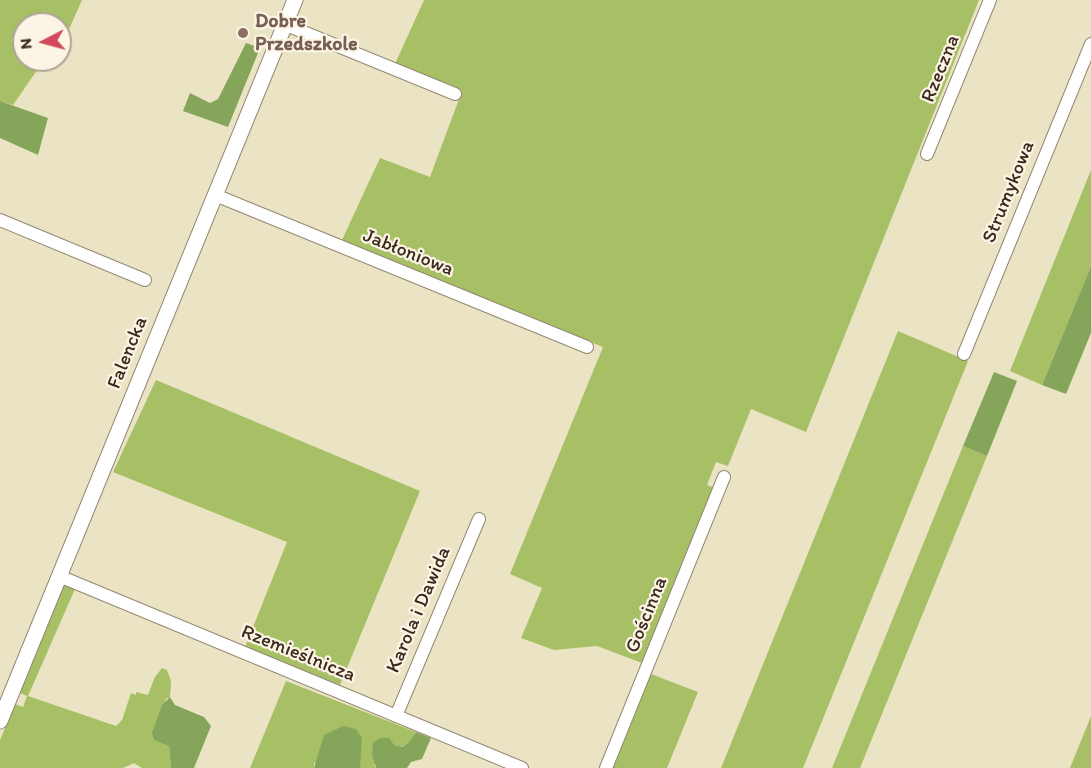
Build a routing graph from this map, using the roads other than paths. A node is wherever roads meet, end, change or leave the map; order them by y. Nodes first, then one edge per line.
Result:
1 (295, 0) edge
2 (990, 0) edge
3 (284, 24) junction
4 (1091, 44) edge
5 (455, 94) dead end
6 (927, 154) dead end
7 (215, 195) junction
8 (0, 220) edge
9 (145, 280) dead end
10 (587, 346) dead end
11 (964, 354) dead end
12 (724, 477) dead end
13 (479, 519) dead end
14 (59, 576) junction
15 (396, 716) junction
16 (0, 721) edge
17 (522, 768) edge
18 (606, 768) edge

1 - 3 street, Falencka
2 - 6 street, Rzeczna
3 - 5 street
3 - 7 street, Falencka
4 - 11 street, Strumykowa
7 - 10 street, Jabłoniowa
7 - 14 street, Falencka
8 - 9 street
12 - 18 street, Gościnna
13 - 15 street, Karola i Dawida
14 - 15 street, Rzemieślnicza
14 - 16 street, Falencka
15 - 17 street, Rzemieślnicza

